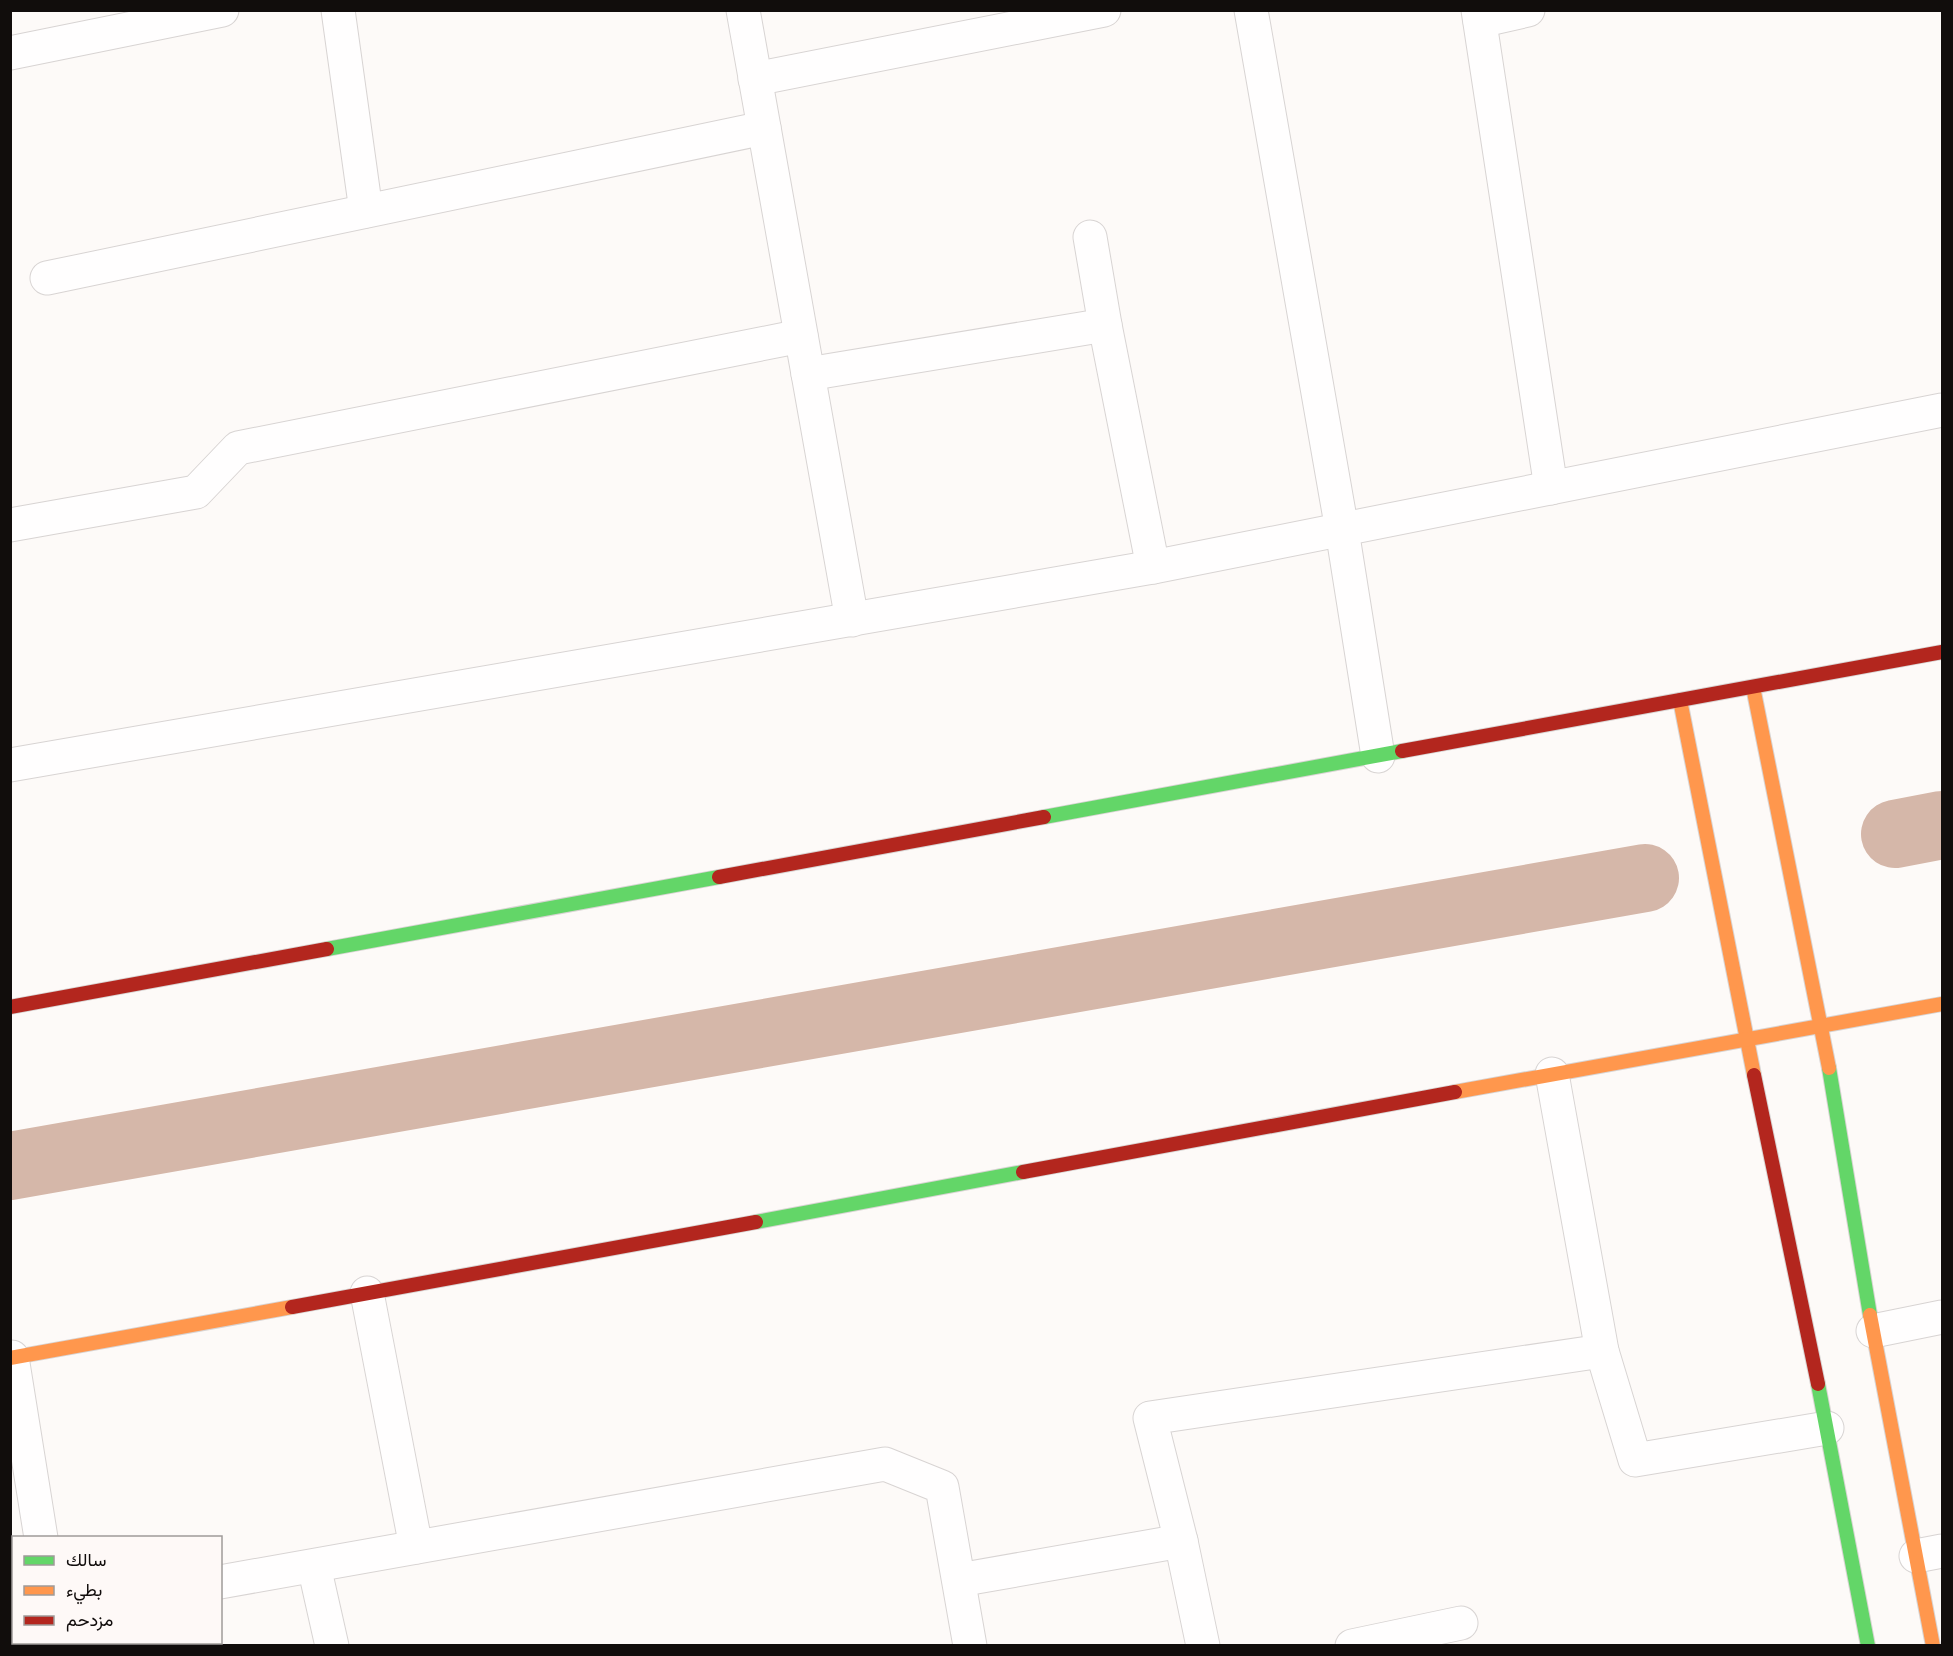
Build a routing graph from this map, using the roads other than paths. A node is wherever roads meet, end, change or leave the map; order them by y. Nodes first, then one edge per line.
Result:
1 (222, 10) edge
2 (338, 10) edge
3 (743, 10) edge
4 (1104, 10) edge
5 (1251, 10) edge
6 (1528, 10) edge
7 (1479, 16) edge
8 (10, 53) edge
9 (755, 79) junction
10 (764, 128) junction
11 (366, 211) junction
12 (1090, 237) dead end
13 (47, 278) dead end
14 (1105, 325) junction
15 (801, 336) junction
16 (808, 374) junction
17 (1942, 410) edge
18 (1551, 488) junction
19 (10, 525) edge
20 (1342, 530) junction
21 (1153, 567) junction
22 (852, 620) junction
23 (1942, 652) edge
24 (1753, 687) junction
25 (1680, 700) junction
26 (1378, 756) junction
27 (10, 765) edge
28 (1942, 1004) edge
29 (10, 1007) edge
30 (1822, 1025) junction
31 (1746, 1038) junction
32 (1552, 1074) junction
33 (368, 1293) junction
34 (1942, 1317) edge
35 (1873, 1331) junction
36 (1602, 1351) junction
37 (11, 1358) edge
38 (1827, 1428) junction
39 (41, 1536) edge
40 (1181, 1541) junction
41 (416, 1547) junction
42 (1929, 1553) edge
43 (314, 1566) junction
44 (959, 1580) junction
45 (222, 1582) edge
46 (1461, 1623) dead end
47 (332, 1646) edge
48 (970, 1646) edge
49 (1203, 1646) edge
50 (1352, 1646) edge
51 (1868, 1646) edge
52 (1933, 1646) edge

1 - 8 street
2 - 11 street
3 - 9 street
4 - 9 street
5 - 20 street
6 - 7 street
7 - 18 street
9 - 10 street
10 - 11 street
10 - 15 street
11 - 13 street
12 - 14 street
14 - 16 street
14 - 21 street
15 - 16 street
15 - 19 street
16 - 22 street
17 - 18 street
18 - 20 street
20 - 21 street
20 - 26 street
21 - 22 street
22 - 27 street
23 - 24 street
24 - 25 street
24 - 30 street
25 - 26 street
25 - 31 street
26 - 29 street
28 - 30 street
30 - 31 street
30 - 35 street
31 - 32 street
31 - 38 street
32 - 33 street
32 - 36 street
33 - 37 street
33 - 41 street
34 - 35 street
35 - 42 street
36 - 38 street
36 - 40 street
37 - 39 street
38 - 51 street
40 - 44 street
40 - 49 street
41 - 43 street
41 - 44 street
42 - 52 street
43 - 45 street
43 - 47 street
44 - 48 street
46 - 50 street

